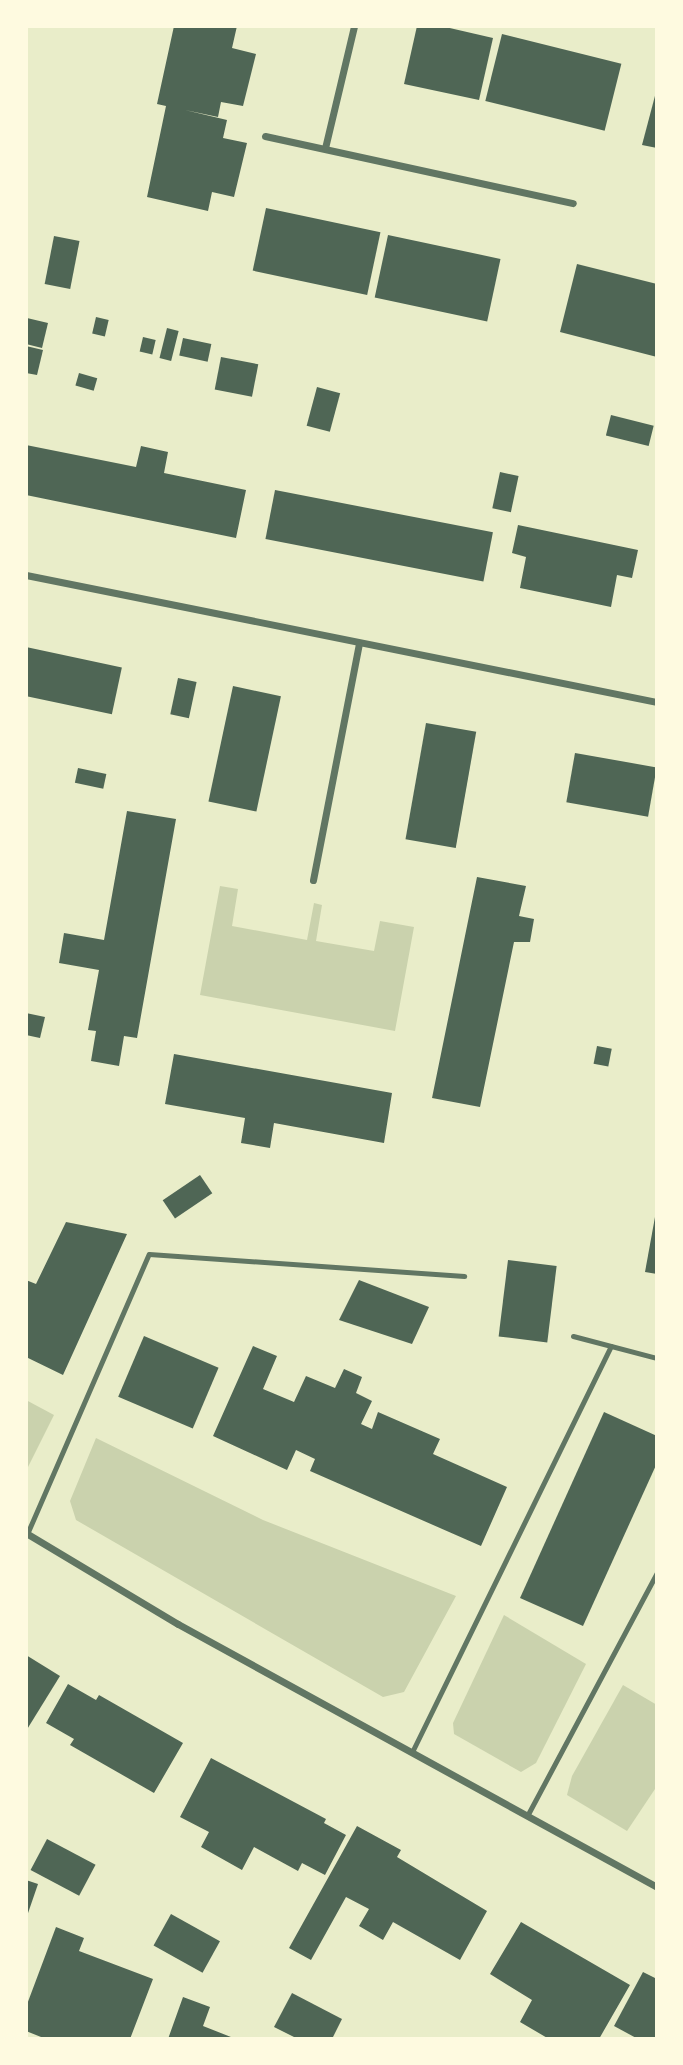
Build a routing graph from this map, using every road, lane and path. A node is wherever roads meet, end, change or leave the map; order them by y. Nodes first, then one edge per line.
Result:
1 (354, 26) edge
2 (265, 136) dead end
3 (325, 148) junction
4 (573, 204) dead end
5 (26, 575) edge
6 (359, 644) junction
7 (657, 702) edge
8 (313, 880) dead end
9 (464, 1276) dead end
10 (573, 1336) dead end
11 (611, 1346) junction
12 (657, 1358) edge
13 (27, 1533) edge
14 (657, 1573) edge
15 (412, 1752) junction
16 (527, 1816) junction
17 (657, 1888) edge

1 - 3 street
2 - 3 street
3 - 4 street
5 - 6 street
6 - 7 street
6 - 8 street
9 - 13 lane
10 - 11 lane
11 - 12 lane
11 - 15 lane
13 - 15 street
14 - 16 lane
15 - 16 street
16 - 17 street

